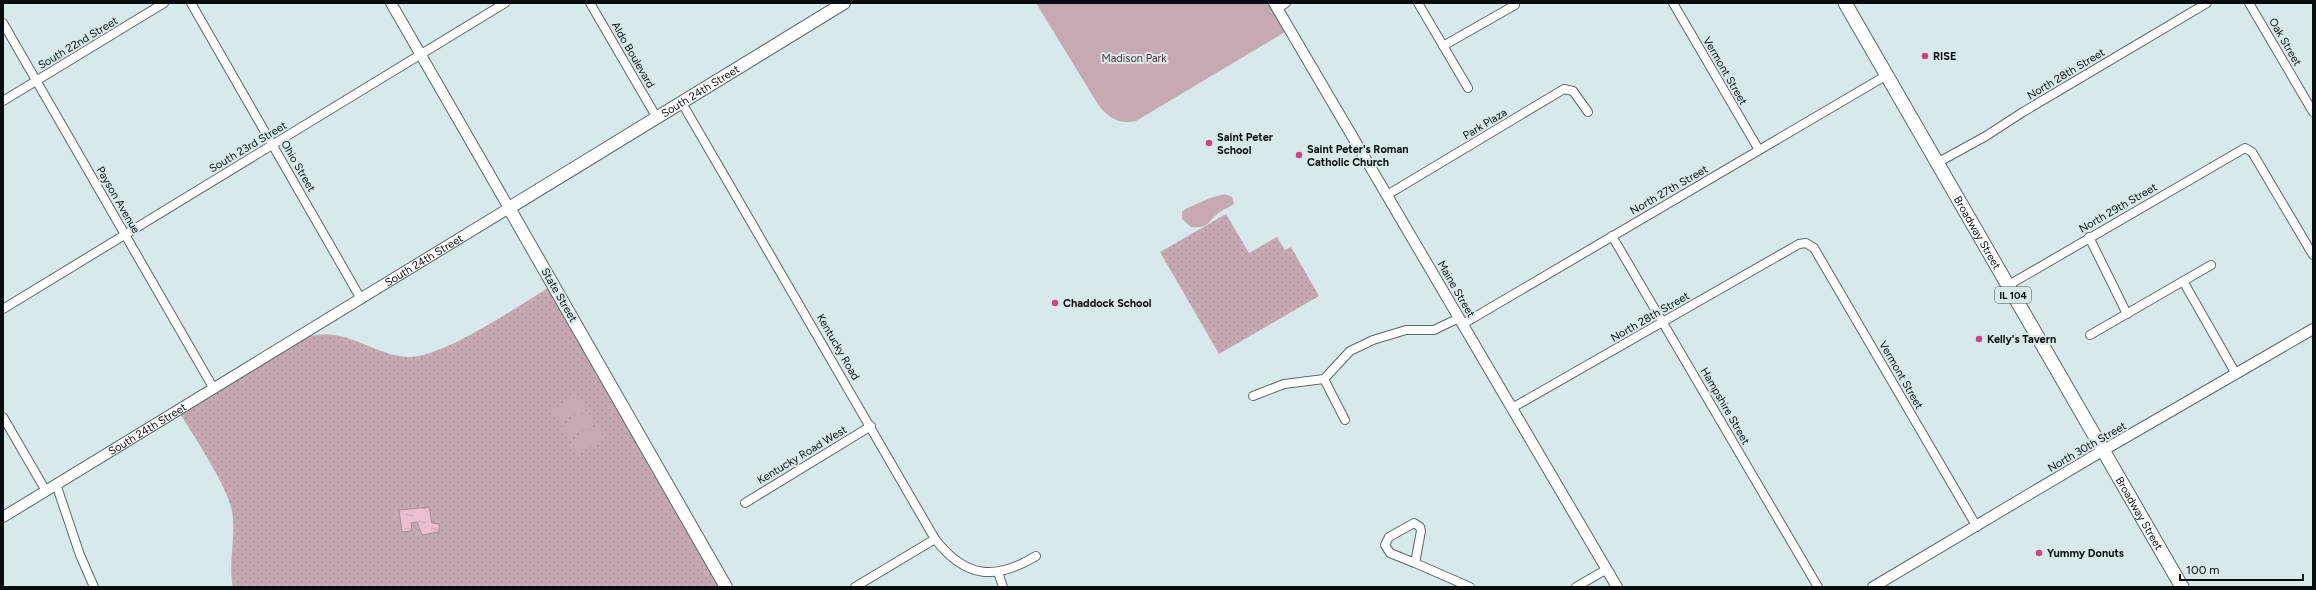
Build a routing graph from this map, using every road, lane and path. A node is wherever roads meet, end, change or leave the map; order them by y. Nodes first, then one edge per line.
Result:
1 (164, 3) edge
2 (191, 3) edge
3 (391, 3) edge
4 (505, 3) edge
5 (590, 3) edge
6 (844, 3) edge
7 (1418, 3) edge
8 (1673, 3) edge
9 (1845, 3) edge
10 (2207, 3) edge
11 (2249, 3) edge
12 (1279, 5) edge
13 (1515, 5) dead end
14 (3, 23) edge
15 (1443, 46) junction
16 (420, 54) junction
17 (1887, 75) junction
18 (36, 81) junction
19 (1468, 88) dead end
20 (3, 101) edge
21 (682, 103) junction
22 (1588, 112) dead end
23 (2313, 112) edge
24 (657, 118) junction
25 (273, 145) junction
26 (1759, 150) junction
27 (1937, 163) junction
28 (1387, 195) junction
29 (509, 208) junction
30 (125, 234) junction
31 (1612, 236) junction
32 (2090, 237) junction
33 (1799, 244) joint
34 (2313, 255) edge
35 (2211, 265) dead end
36 (2183, 281) junction
37 (2007, 286) junction
38 (361, 299) junction
39 (3, 309) edge
40 (2127, 314) junction
41 (1461, 321) junction
42 (1663, 322) junction
43 (2313, 329) edge
44 (2090, 335) dead end
45 (2236, 374) junction
46 (1324, 379) junction
47 (214, 389) junction
48 (1253, 396) dead end
49 (1512, 408) junction
50 (3, 417) edge
51 (1345, 420) dead end
52 (871, 426) junction
53 (2102, 451) junction
54 (56, 484) junction
55 (46, 491) junction
56 (745, 503) dead end
57 (3, 517) edge
58 (1977, 527) junction
59 (935, 539) junction
60 (1036, 556) dead end
61 (1415, 563) junction
62 (1607, 569) junction
63 (998, 572) junction
64 (94, 587) edge
65 (726, 587) edge
66 (855, 587) edge
67 (1003, 587) edge
68 (1470, 587) edge
69 (1576, 587) edge
70 (1617, 587) edge
71 (1818, 587) edge
72 (1873, 587) edge
73 (2182, 587) edge

1 - 18 street, South 22nd Street
2 - 25 street, Ohio Street
3 - 16 street, State Street
4 - 16 street, South 23rd Street
5 - 24 street, Aldo Boulevard
6 - 21 main road, South 24th Street
7 - 15 street
8 - 26 street, Vermont Street
9 - 17 main road, Broadway Street / IL 104
10 - 27 street, North 28th Street
11 - 23 street, Oak Street
12 - 28 street, Maine Street
13 - 15 street
14 - 18 street, Payson Avenue
15 - 19 street
16 - 25 street, South 23rd Street
16 - 29 street, State Street
17 - 26 street, North 27th Street
17 - 27 main road, Broadway Street / IL 104
18 - 20 street, South 22nd Street
18 - 30 street, Payson Avenue
21 - 24 main road, South 24th Street
21 - 52 street, Kentucky Road
22 - 28 street, Park Plaza
24 - 29 main road, South 24th Street
25 - 30 street, South 23rd Street
25 - 38 street, Ohio Street
26 - 31 street, North 27th Street
27 - 37 main road, Broadway Street / IL 104
28 - 41 street, Maine Street
29 - 38 street, South 24th Street
29 - 65 main road, State Street
30 - 39 street, South 23rd Street
30 - 47 street, Payson Avenue
31 - 41 street, North 27th Street
31 - 42 street, Hampshire Street
32 - 34 street, North 29th Street
32 - 37 street, North 29th Street
32 - 40 street
33 - 42 street, North 28th Street
33 - 58 street, Vermont Street
35 - 36 street
36 - 40 street
36 - 45 street
37 - 53 main road, Broadway Street / IL 104
38 - 47 street, South 24th Street
40 - 44 street
41 - 46 street, North 27th Street
41 - 49 street, Maine Street
42 - 49 street, North 28th Street
42 - 71 street, Hampshire Street
43 - 45 street, North 30th Street
45 - 53 street, North 30th Street
46 - 48 street
46 - 51 street
47 - 54 street, South 24th Street
49 - 62 street, Maine Street
50 - 55 street
52 - 56 street, Kentucky Road West
52 - 59 street, Kentucky Road
53 - 58 street, North 30th Street
53 - 73 main road, Broadway Street / IL 104
54 - 55 street, South 24th Street
54 - 64 street
55 - 57 street, South 24th Street
58 - 72 street, North 30th Street
59 - 63 street, Kentucky Road
59 - 66 street
60 - 63 street, Kentucky Road
61 - 61 street
61 - 68 street
62 - 69 street
62 - 70 street, Maine Street
63 - 67 street

